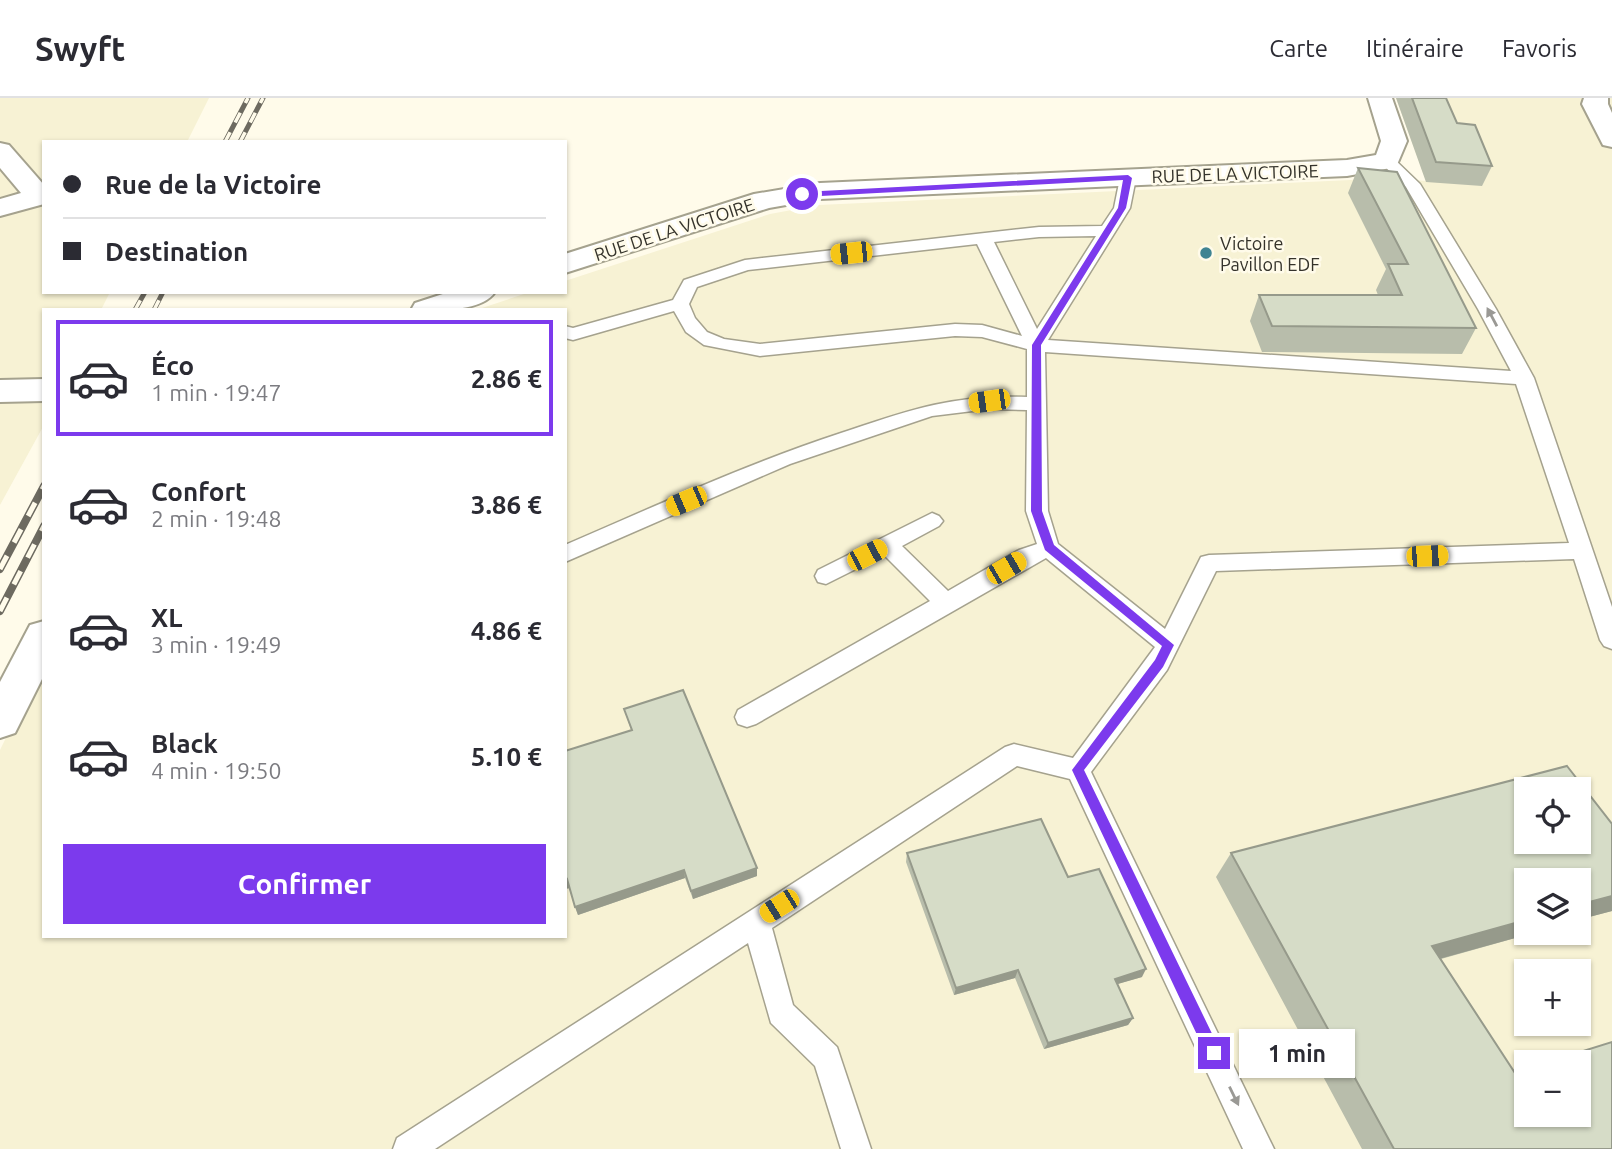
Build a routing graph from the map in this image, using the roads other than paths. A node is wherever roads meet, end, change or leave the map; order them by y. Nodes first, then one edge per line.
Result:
1 (1380, 98) edge
2 (1596, 98) edge
3 (1612, 139) edge
4 (0, 151) edge
5 (1387, 161) junction
6 (1128, 178) junction
7 (41, 196) edge
8 (0, 208) edge
9 (1107, 231) junction
10 (983, 238) junction
11 (567, 263) edge
12 (474, 294) edge
13 (680, 304) junction
14 (432, 308) edge
15 (567, 332) edge
16 (1036, 345) junction
17 (1524, 378) junction
18 (42, 390) edge
19 (0, 391) edge
20 (1037, 404) junction
21 (932, 521) dead end
22 (887, 545) junction
23 (1049, 548) junction
24 (1581, 551) junction
25 (567, 553) edge
26 (826, 576) dead end
27 (946, 602) junction
28 (42, 640) edge
29 (1612, 640) edge
30 (1168, 645) junction
31 (747, 717) dead end
32 (0, 721) edge
33 (1078, 770) junction
34 (756, 921) junction
35 (408, 1149) edge
36 (856, 1149) edge
37 (1259, 1149) edge

1 - 5 street
2 - 3 street
4 - 7 street
5 - 6 street, RUE DE LA VICTOIRE
17 -> 5 lane
6 - 9 lane
6 - 11 street, RUE DE LA VICTOIRE
7 - 8 street
9 - 10 lane
9 - 16 lane
10 - 13 lane
10 - 16 lane
12 - 14 street
13 - 15 lane
13 - 16 lane
16 - 17 lane
16 - 20 lane
17 - 24 lane
18 - 19 street
20 - 23 lane
20 - 25 lane
21 - 22 lane
22 - 26 lane
22 - 27 lane
23 - 27 lane
23 - 30 lane
24 - 29 lane
24 - 30 lane
27 - 31 lane
28 - 32 street
30 - 33 lane
33 - 34 lane
33 -> 37 lane
34 - 35 lane
34 - 36 lane

